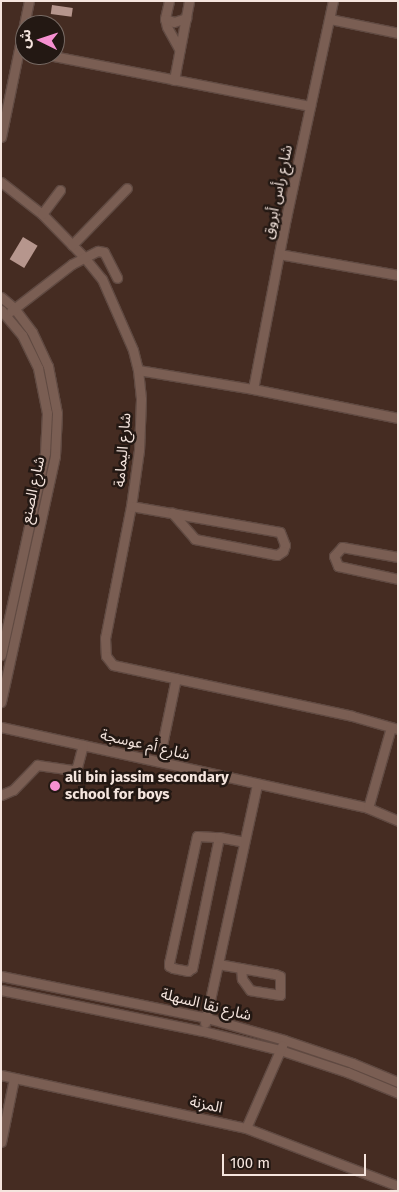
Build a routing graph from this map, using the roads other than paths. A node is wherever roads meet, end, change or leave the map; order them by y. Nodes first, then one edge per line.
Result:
1 (29, 1) edge
2 (168, 1) edge
3 (189, 1) edge
4 (333, 1) edge
5 (27, 15) edge
6 (186, 18) junction
7 (165, 19) junction
8 (330, 19) junction
9 (398, 33) edge
10 (180, 50) junction
11 (65, 58) edge
12 (18, 65) edge
13 (174, 80) junction
14 (310, 106) junction
15 (1, 137) edge
16 (1, 182) edge
17 (127, 188) dead end
18 (60, 190) dead end
19 (42, 214) junction
20 (72, 245) junction
21 (279, 254) junction
22 (84, 257) junction
23 (398, 275) edge
24 (117, 278) dead end
25 (1, 297) edge
26 (14, 308) junction
27 (4, 312) edge
28 (138, 370) junction
29 (253, 389) junction
30 (398, 418) edge
31 (131, 506) junction
32 (172, 513) junction
33 (198, 516) junction
34 (195, 539) junction
35 (398, 557) edge
36 (398, 579) edge
37 (1, 655) edge
38 (176, 678) junction
39 (1, 702) edge
40 (1, 727) edge
41 (394, 728) edge
42 (83, 745) junction
43 (162, 745) dead end
44 (257, 784) junction
45 (1, 795) edge
46 (368, 808) junction
47 (398, 821) edge
48 (219, 837) junction
49 (244, 842) junction
50 (218, 964) junction
51 (241, 968) junction
52 (1, 976) edge
53 (1, 990) edge
54 (207, 1018) junction
55 (203, 1031) junction
56 (284, 1040) junction
57 (280, 1050) junction
58 (1, 1075) edge
59 (14, 1078) junction
60 (398, 1082) edge
61 (398, 1094) edge
62 (246, 1128) junction
63 (1, 1142) edge
64 (398, 1186) edge

1 - 5 street
2 - 7 street
3 - 6 street
4 - 8 street, شارع رأس أبروق
6 - 7 street
6 - 10 street
7 - 10 street
8 - 9 street
8 - 14 street, شارع رأس أبروق
10 - 13 street
11 - 13 street
12 - 15 street
13 - 14 street
14 - 21 street, شارع رأس أبروق
16 - 19 street, شارع اليمامة
17 - 20 street
18 - 19 street
19 - 20 street, شارع اليمامة
20 - 22 street, شارع اليمامة
21 - 23 street
21 - 29 street, شارع رأس أبروق
22 - 24 street
22 - 26 street
22 - 28 street, شارع اليمامة
25 - 26 street, شارع الصنع
26 - 27 street
26 - 39 street, شارع الصنع
27 - 37 street, شارع الصنع
28 - 29 street
28 - 31 street, شارع اليمامة
29 - 30 street
31 - 32 street
31 - 38 street, شارع اليمامة
32 - 33 street
32 - 34 street
33 - 34 street
33 - 34 street
35 - 36 street
38 - 41 street
38 - 43 street
40 - 42 street, شارع أم عوسجة
41 - 46 street
42 - 44 street, شارع أم عوسجة
42 - 45 street
44 - 46 street, شارع أم عوسجة
44 - 49 street
46 - 47 street, شارع أم عوسجة
48 - 48 street
48 - 49 street
49 - 50 street
50 - 51 street
50 - 54 street
51 - 51 street
52 - 54 street, شارع نقا السهلة
53 - 55 street, شارع نقا السهلة
54 - 55 street
54 - 56 street, شارع نقا السهلة
55 - 57 street, شارع نقا السهلة
56 - 57 street
56 - 60 street, شارع نقا السهلة
57 - 61 street, شارع نقا السهلة
57 - 62 street
58 - 59 street, المزنة
59 - 62 street, المزنة
59 - 63 street
62 - 64 street, المزنة

